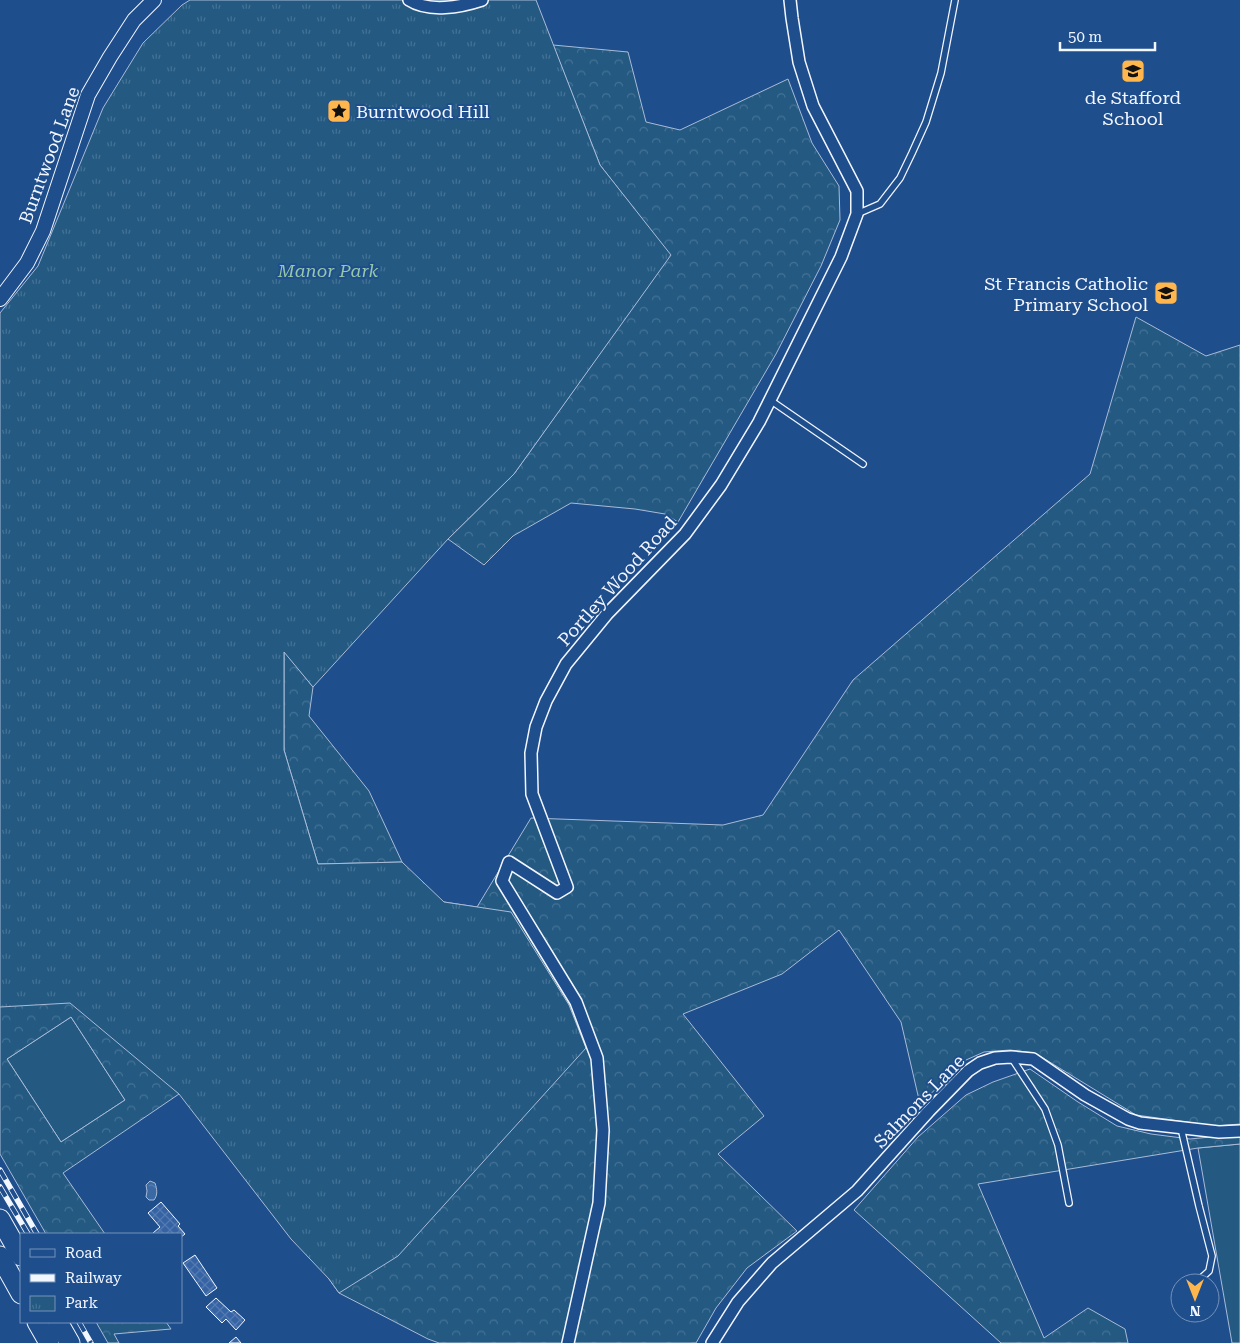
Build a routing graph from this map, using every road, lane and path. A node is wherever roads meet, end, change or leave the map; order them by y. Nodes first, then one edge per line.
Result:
1 (154, 0) edge
2 (409, 0) edge
3 (482, 0) edge
4 (790, 0) edge
5 (955, 0) edge
6 (857, 214) junction
7 (0, 299) edge
8 (770, 400) junction
9 (863, 464) dead end
10 (1011, 1057) junction
11 (1181, 1128) junction
12 (1240, 1130) edge
13 (1069, 1204) dead end
14 (0, 1219) edge
15 (20, 1254) edge
16 (0, 1256) edge
17 (1207, 1273) edge
18 (20, 1292) edge
19 (38, 1323) edge
20 (59, 1323) edge
21 (49, 1343) edge
22 (70, 1343) edge
23 (568, 1343) edge
24 (712, 1343) edge

1 - 7 street, Burntwood Lane
2 - 3 street
4 - 6 street, Portley Wood Road
5 - 6 lane
6 - 8 street, Portley Wood Road
8 - 9 lane
8 - 23 street, Portley Wood Road
10 - 11 street, Salmons Lane
10 - 13 lane
10 - 24 street, Salmons Lane
11 - 12 street, Salmons Lane
11 - 17 lane
14 - 15 highway
16 - 18 highway
19 - 21 highway
20 - 22 highway

